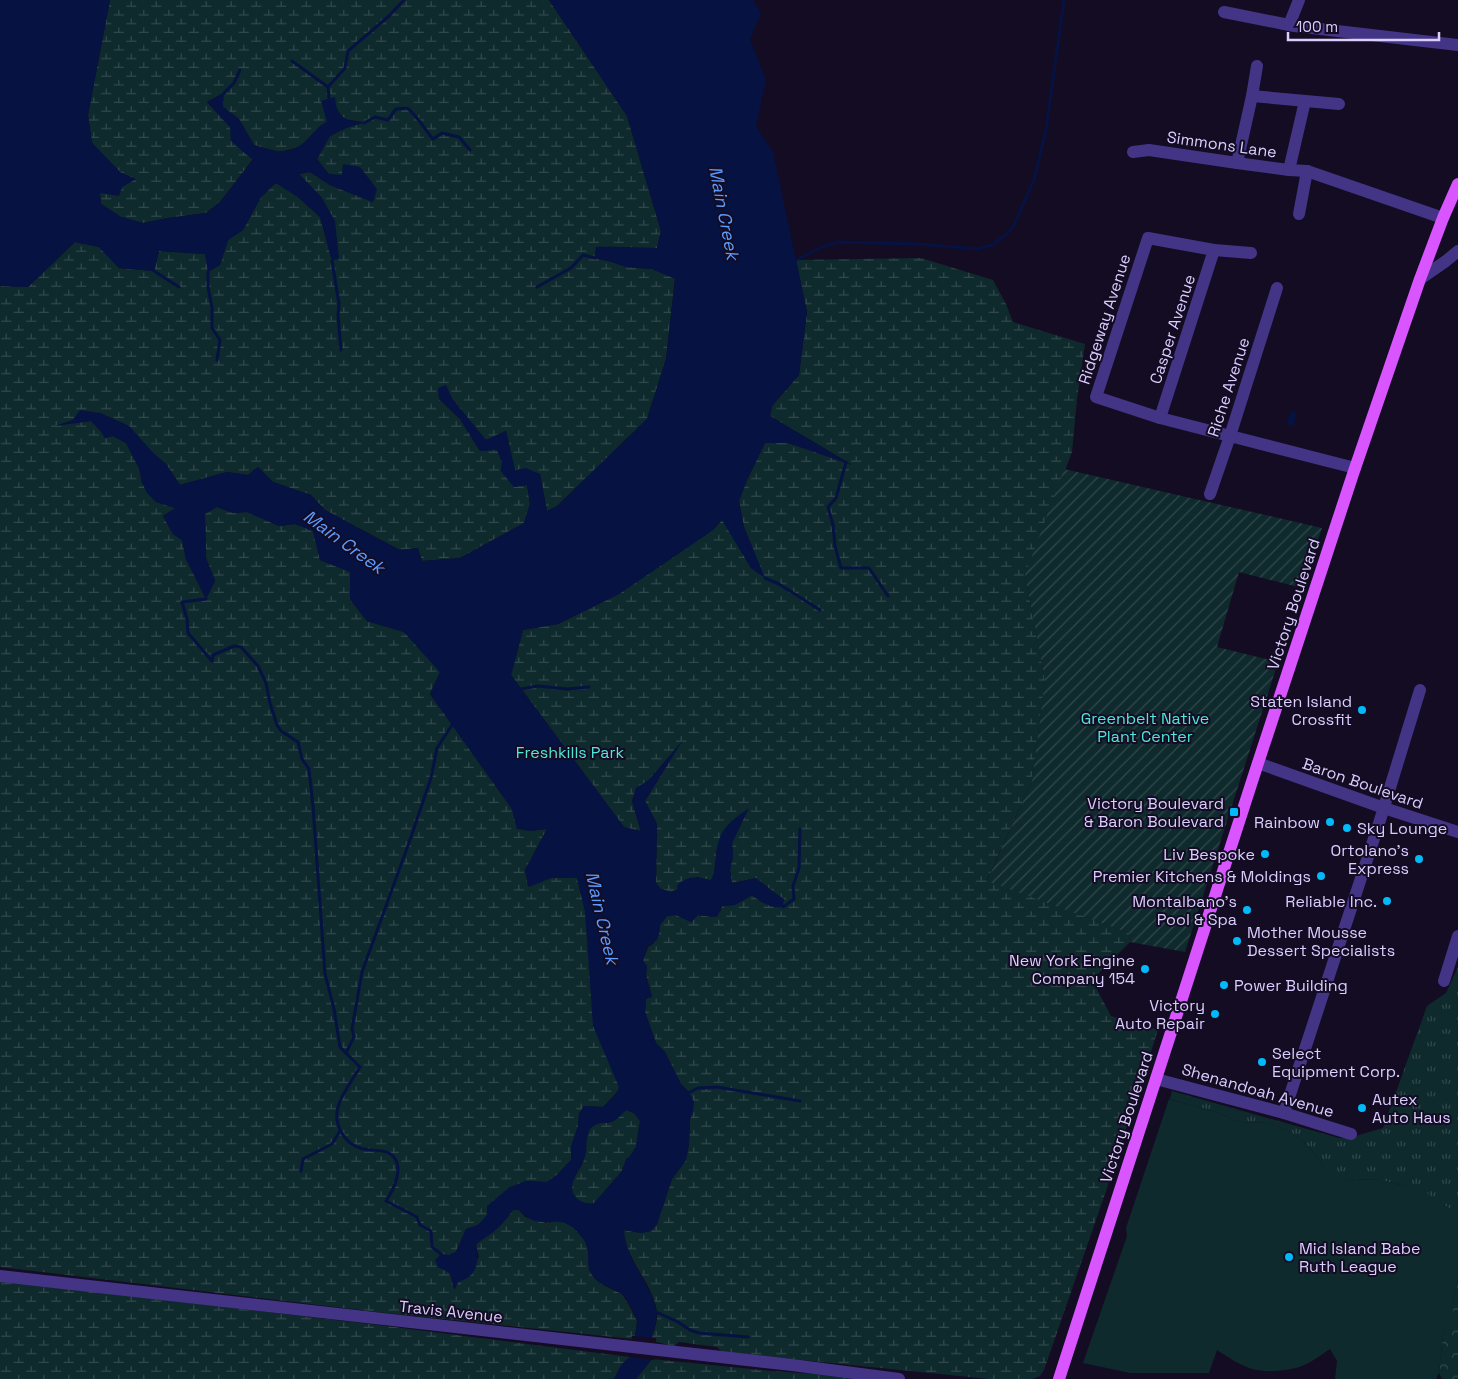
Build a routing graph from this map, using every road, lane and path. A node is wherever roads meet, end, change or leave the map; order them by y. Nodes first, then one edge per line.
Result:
1 (1299, 0) edge
2 (1224, 12) dead end
3 (1289, 25) junction
4 (1458, 45) edge
5 (1257, 66) dead end
6 (1252, 96) junction
7 (1305, 101) junction
8 (1339, 104) dead end
9 (1132, 152) dead end
10 (1237, 163) junction
11 (1289, 170) junction
12 (1307, 171) junction
13 (1458, 184) edge
14 (1299, 214) dead end
15 (1443, 218) junction
16 (1214, 250) junction
17 (1458, 251) edge
18 (1251, 253) dead end
19 (1420, 279) junction
20 (1277, 288) dead end
21 (1160, 418) junction
22 (1230, 436) junction
23 (1355, 468) junction
24 (1210, 494) dead end
25 (1420, 690) dead end
26 (1258, 763) junction
27 (1384, 808) junction
28 (1458, 832) edge
29 (1458, 936) edge
30 (1444, 981) dead end
31 (1156, 1079) junction
32 (1284, 1113) junction
33 (1351, 1134) dead end
34 (0, 1276) edge
35 (899, 1379) edge
36 (1059, 1379) edge

1 - 3 street
2 - 3 street
3 - 4 street
5 - 6 street
6 - 7 street
6 - 10 street
7 - 8 street
7 - 11 street
9 - 10 street, Simmons Lane
10 - 11 street, Simmons Lane
11 - 12 street, Simmons Lane
12 - 14 street
12 - 15 street, Simmons Lane
13 - 15 main road, Victory Boulevard
15 - 19 main road, Victory Boulevard
16 - 18 street, Ridgeway Avenue
16 - 21 street, Casper Avenue
16 - 21 street, Ridgeway Avenue
17 - 19 street
19 - 23 main road, Victory Boulevard
20 - 22 street, Riche Avenue
21 - 22 street, Ridgeway Avenue
22 - 23 street, Ridgeway Avenue
22 - 24 street, Riche Avenue
23 - 26 main road, Victory Boulevard
25 - 27 street
26 - 27 street, Baron Boulevard
26 - 31 main road, Victory Boulevard
27 - 28 street, Baron Boulevard
27 - 32 street
29 - 30 street
31 - 32 street, Shenandoah Avenue
31 - 36 main road, Victory Boulevard
32 - 33 street, Shenandoah Avenue
34 - 35 street, Travis Avenue

